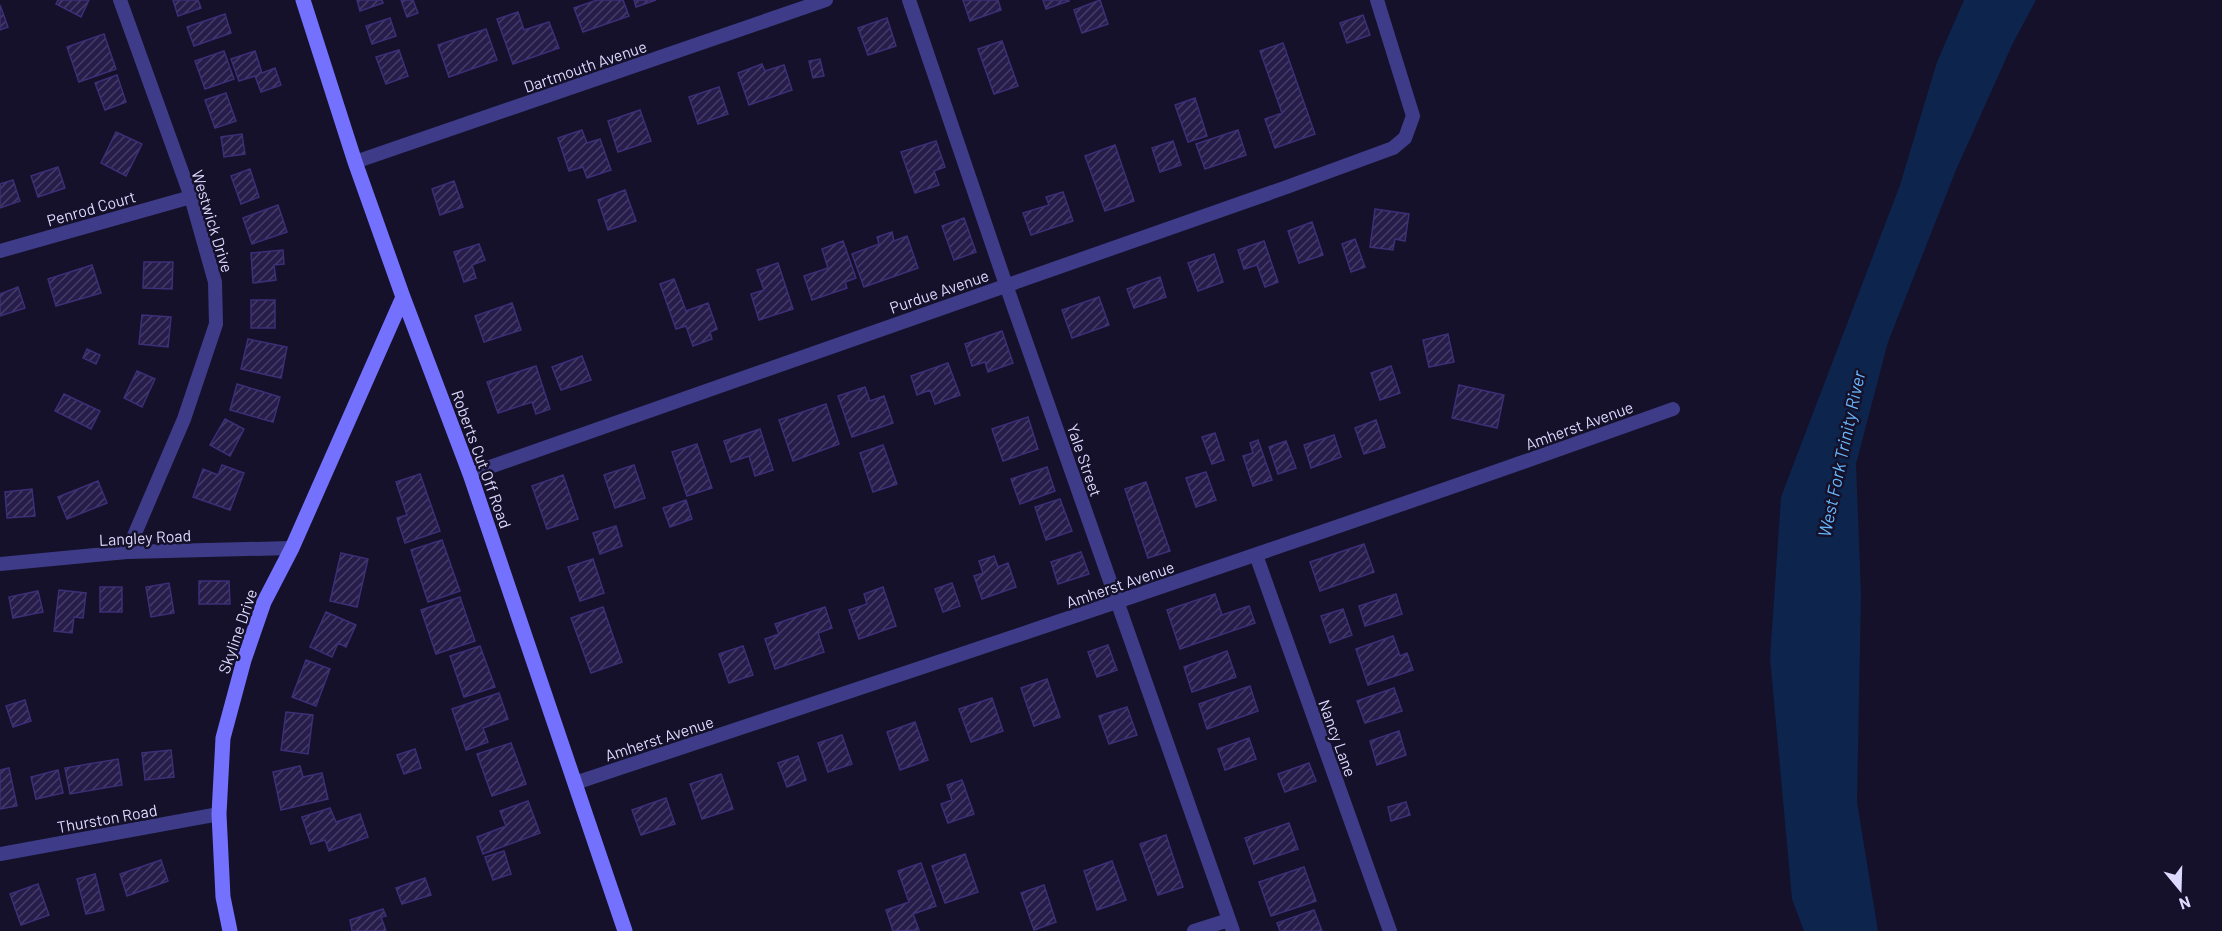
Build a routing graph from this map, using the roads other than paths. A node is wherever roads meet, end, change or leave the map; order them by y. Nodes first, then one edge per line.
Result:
1 (120, 0) edge
2 (303, 0) edge
3 (826, 0) edge
4 (909, 0) edge
5 (1377, 0) edge
6 (355, 162) junction
7 (191, 197) junction
8 (0, 251) edge
9 (1006, 285) junction
10 (403, 297) junction
11 (1673, 409) dead end
12 (470, 474) junction
13 (292, 548) junction
14 (127, 552) junction
15 (1256, 555) junction
16 (0, 564) edge
17 (1118, 603) junction
18 (575, 783) junction
19 (219, 814) junction
20 (0, 854) edge
21 (1231, 925) edge
22 (230, 931) edge
23 (626, 931) edge
24 (1194, 931) edge
25 (1390, 931) edge

1 - 7 street, Westwick Drive
2 - 6 street, Roberts Cut Off Road
3 - 6 street, Dartmouth Avenue
4 - 9 street, Yale Street
5 - 9 street, Purdue Avenue
6 - 10 street, Roberts Cut Off Road
7 - 8 street, Penrod Court
7 - 14 street, Westwick Drive
9 - 12 street, Purdue Avenue
9 - 17 street, Yale Street
10 - 12 street, Roberts Cut Off Road
10 - 13 street, Skyline Drive
11 - 15 street, Amherst Avenue
12 - 18 street, Roberts Cut Off Road
13 - 14 street, Langley Road
13 - 19 street, Skyline Drive
14 - 16 street, Langley Road
15 - 17 street, Amherst Avenue
15 - 25 street, Nancy Lane
17 - 18 street, Amherst Avenue
17 - 21 street, Yale Street
18 - 23 street, Roberts Cut Off Road
19 - 20 street, Thurston Road
19 - 22 street, Skyline Drive
21 - 24 street

